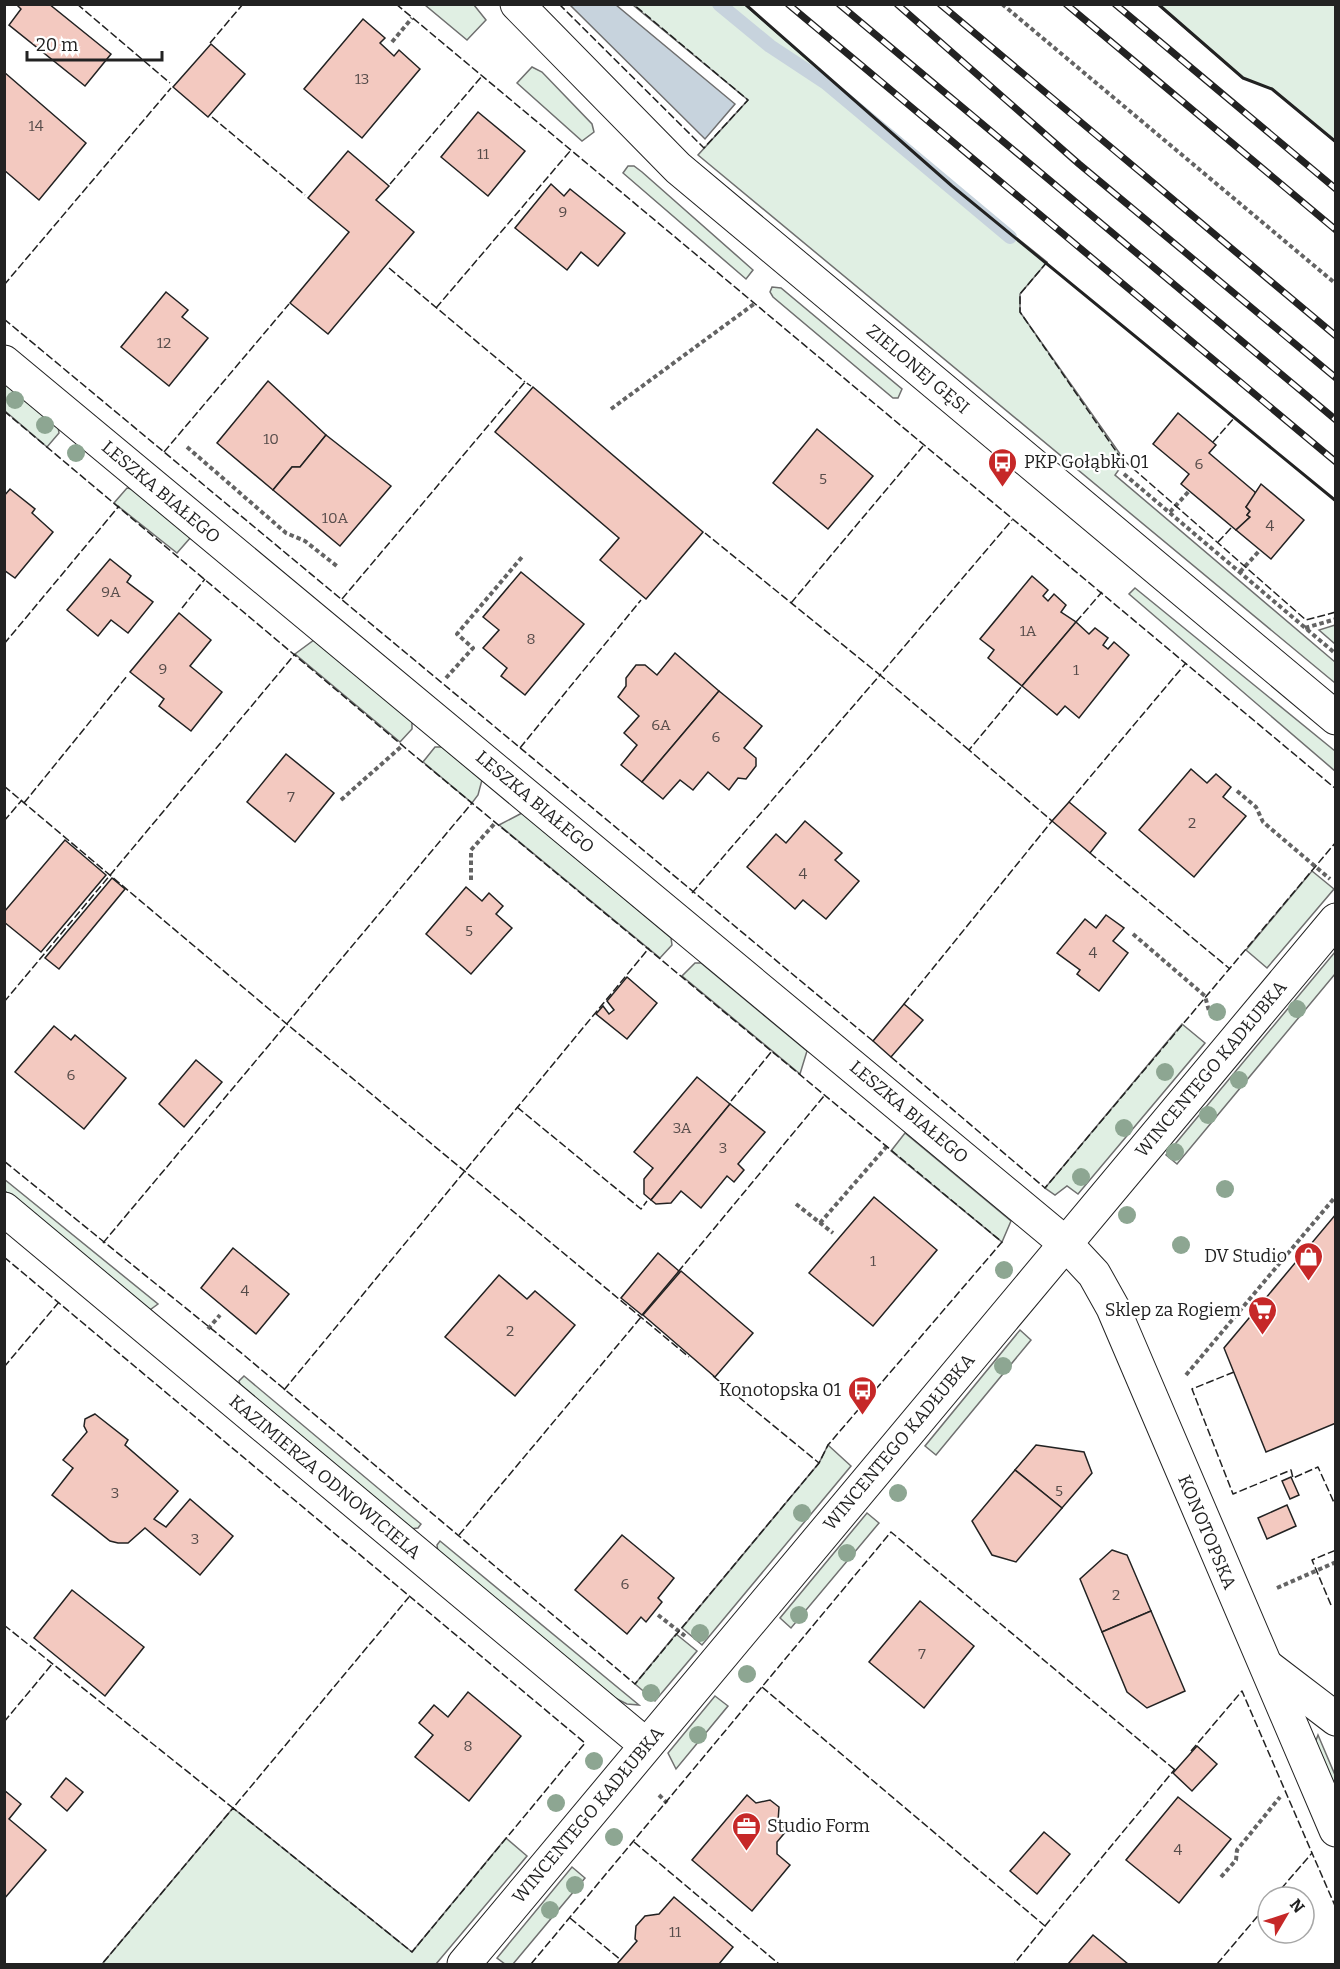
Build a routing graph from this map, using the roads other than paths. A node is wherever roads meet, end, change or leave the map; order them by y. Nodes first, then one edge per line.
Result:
1 (517, 4) edge
2 (4, 362) edge
3 (1335, 718) edge
4 (1335, 920) edge
5 (4, 1209) edge
6 (1065, 1243) junction
7 (1266, 1666) junction
8 (1335, 1719) edge
9 (646, 1745) junction
10 (1335, 1830) edge
11 (464, 1965) edge

1 - 3 street, ZIELONEJ GĘSI
2 - 6 street, LESZKA BIAŁEGO
4 - 6 street, WINCENTEGO KADŁUBKA
5 - 9 street, KAZIMIERZA ODNOWICIELA
6 - 7 street, KONOTOPSKA
6 - 9 street, WINCENTEGO KADŁUBKA
7 - 8 street
7 - 10 street, KONOTOPSKA
9 - 11 street, WINCENTEGO KADŁUBKA

